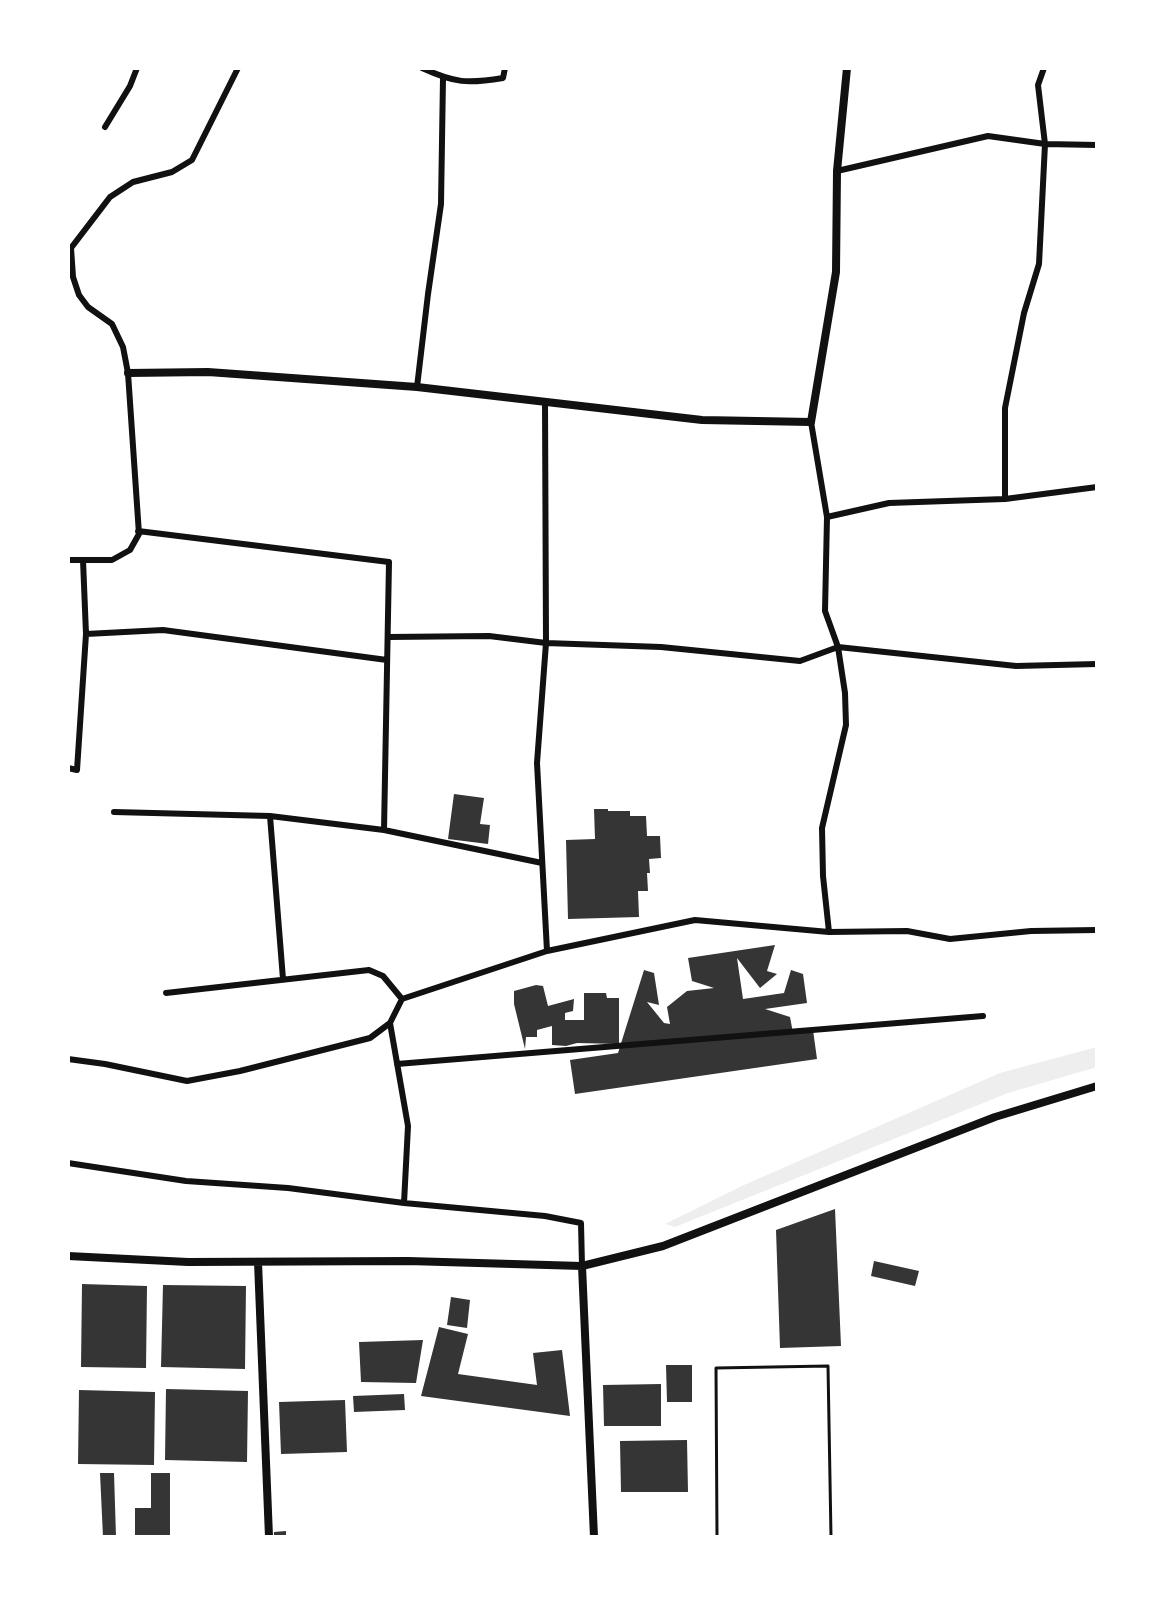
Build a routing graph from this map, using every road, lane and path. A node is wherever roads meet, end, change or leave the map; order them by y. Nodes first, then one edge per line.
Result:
1 (137, 68) edge
2 (238, 68) edge
3 (422, 68) edge
4 (505, 68) edge
5 (847, 68) edge
6 (1044, 68) edge
7 (443, 78) junction
8 (105, 127) dead end
9 (1045, 144) junction
10 (1097, 145) edge
11 (837, 171) junction
12 (70, 248) edge
13 (128, 373) junction
14 (417, 387) junction
15 (545, 401) junction
16 (811, 422) junction
17 (1097, 487) edge
18 (1005, 499) junction
19 (827, 517) junction
20 (138, 531) junction
21 (68, 560) edge
22 (83, 560) junction
23 (86, 634) junction
24 (388, 637) junction
25 (546, 643) junction
26 (838, 647) junction
27 (387, 660) junction
28 (1097, 664) edge
29 (68, 768) edge
30 (114, 812) dead end
31 (270, 816) junction
32 (384, 830) junction
33 (542, 863) junction
34 (1097, 930) edge
35 (829, 932) junction
36 (547, 951) junction
37 (283, 979) junction
38 (166, 993) dead end
39 (402, 999) junction
40 (983, 1016) dead end
41 (390, 1023) junction
42 (68, 1059) edge
43 (397, 1064) junction
44 (1097, 1086) edge
45 (68, 1163) edge
46 (404, 1203) junction
47 (68, 1256) edge
48 (258, 1262) junction
49 (582, 1266) junction
50 (269, 1537) edge
51 (594, 1537) edge
52 (717, 1537) edge
53 (831, 1537) edge

1 - 8 street
2 - 12 street
3 - 7 street
4 - 7 street
5 - 11 street
6 - 9 street
7 - 14 street
9 - 10 street
9 - 11 street
9 - 18 street
11 - 16 street
12 - 13 street
13 - 14 street
13 - 20 street
14 - 15 street
15 - 16 street
15 - 25 street
16 - 19 street
17 - 18 street
18 - 19 street
19 - 26 street
20 - 22 street
20 - 24 street
21 - 22 street
22 - 23 street
23 - 27 street
23 - 29 street
24 - 25 street
24 - 27 street
25 - 26 street
25 - 33 street
26 - 28 street
26 - 35 street
27 - 32 street
30 - 31 street
31 - 32 street
31 - 37 street
32 - 33 street
33 - 36 street
34 - 35 street
35 - 36 street
36 - 39 street
37 - 38 street
37 - 39 street
39 - 41 street
40 - 43 street
41 - 42 street
41 - 43 street
43 - 46 street
44 - 49 street
45 - 46 street
46 - 49 street
47 - 48 street
48 - 49 street
48 - 50 street
49 - 51 street
52 - 53 lane

